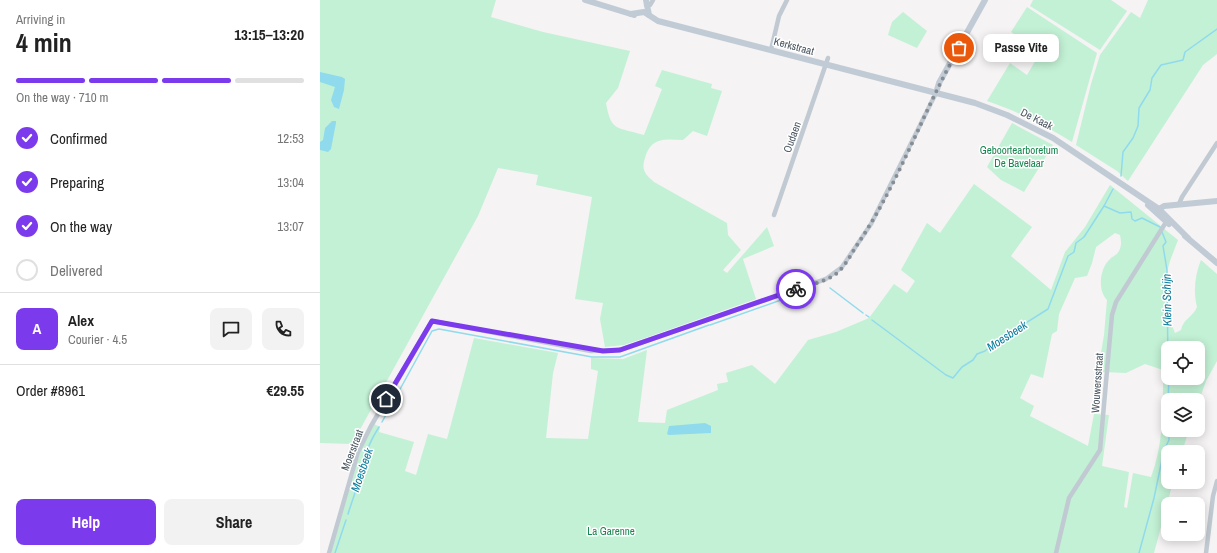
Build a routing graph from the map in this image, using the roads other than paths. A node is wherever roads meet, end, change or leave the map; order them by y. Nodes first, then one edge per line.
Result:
1 (586, 0) edge
2 (653, 0) edge
3 (787, 0) edge
4 (985, 0) edge
5 (647, 3) edge
6 (649, 15) junction
7 (771, 50) junction
8 (828, 58) dead end
9 (826, 65) junction
10 (936, 93) junction
11 (1217, 143) edge
12 (1138, 196) junction
13 (1217, 202) edge
14 (1179, 204) junction
15 (1159, 209) junction
16 (774, 215) dead end
17 (1167, 220) junction
18 (1217, 263) edge
19 (1217, 481) edge
20 (329, 553) edge
21 (1056, 553) edge
22 (1206, 553) edge

1 - 6 main road
2 - 5 street
3 - 7 street
4 - 10 main road
5 - 6 main road
6 - 7 main road, Kerkstraat
7 - 9 main road, Kerkstraat
8 - 9 street, Oudaen
9 - 10 main road, Kerkstraat
9 - 16 street, Oudaen
10 - 12 main road, De Kaak
10 - 20 street, Moerstraat
11 - 14 street
12 - 15 main road
12 - 17 main road
13 - 14 main road
14 - 15 main road
15 - 17 main road
17 - 18 main road
17 - 21 street, Wouwersstraat
19 - 22 street

